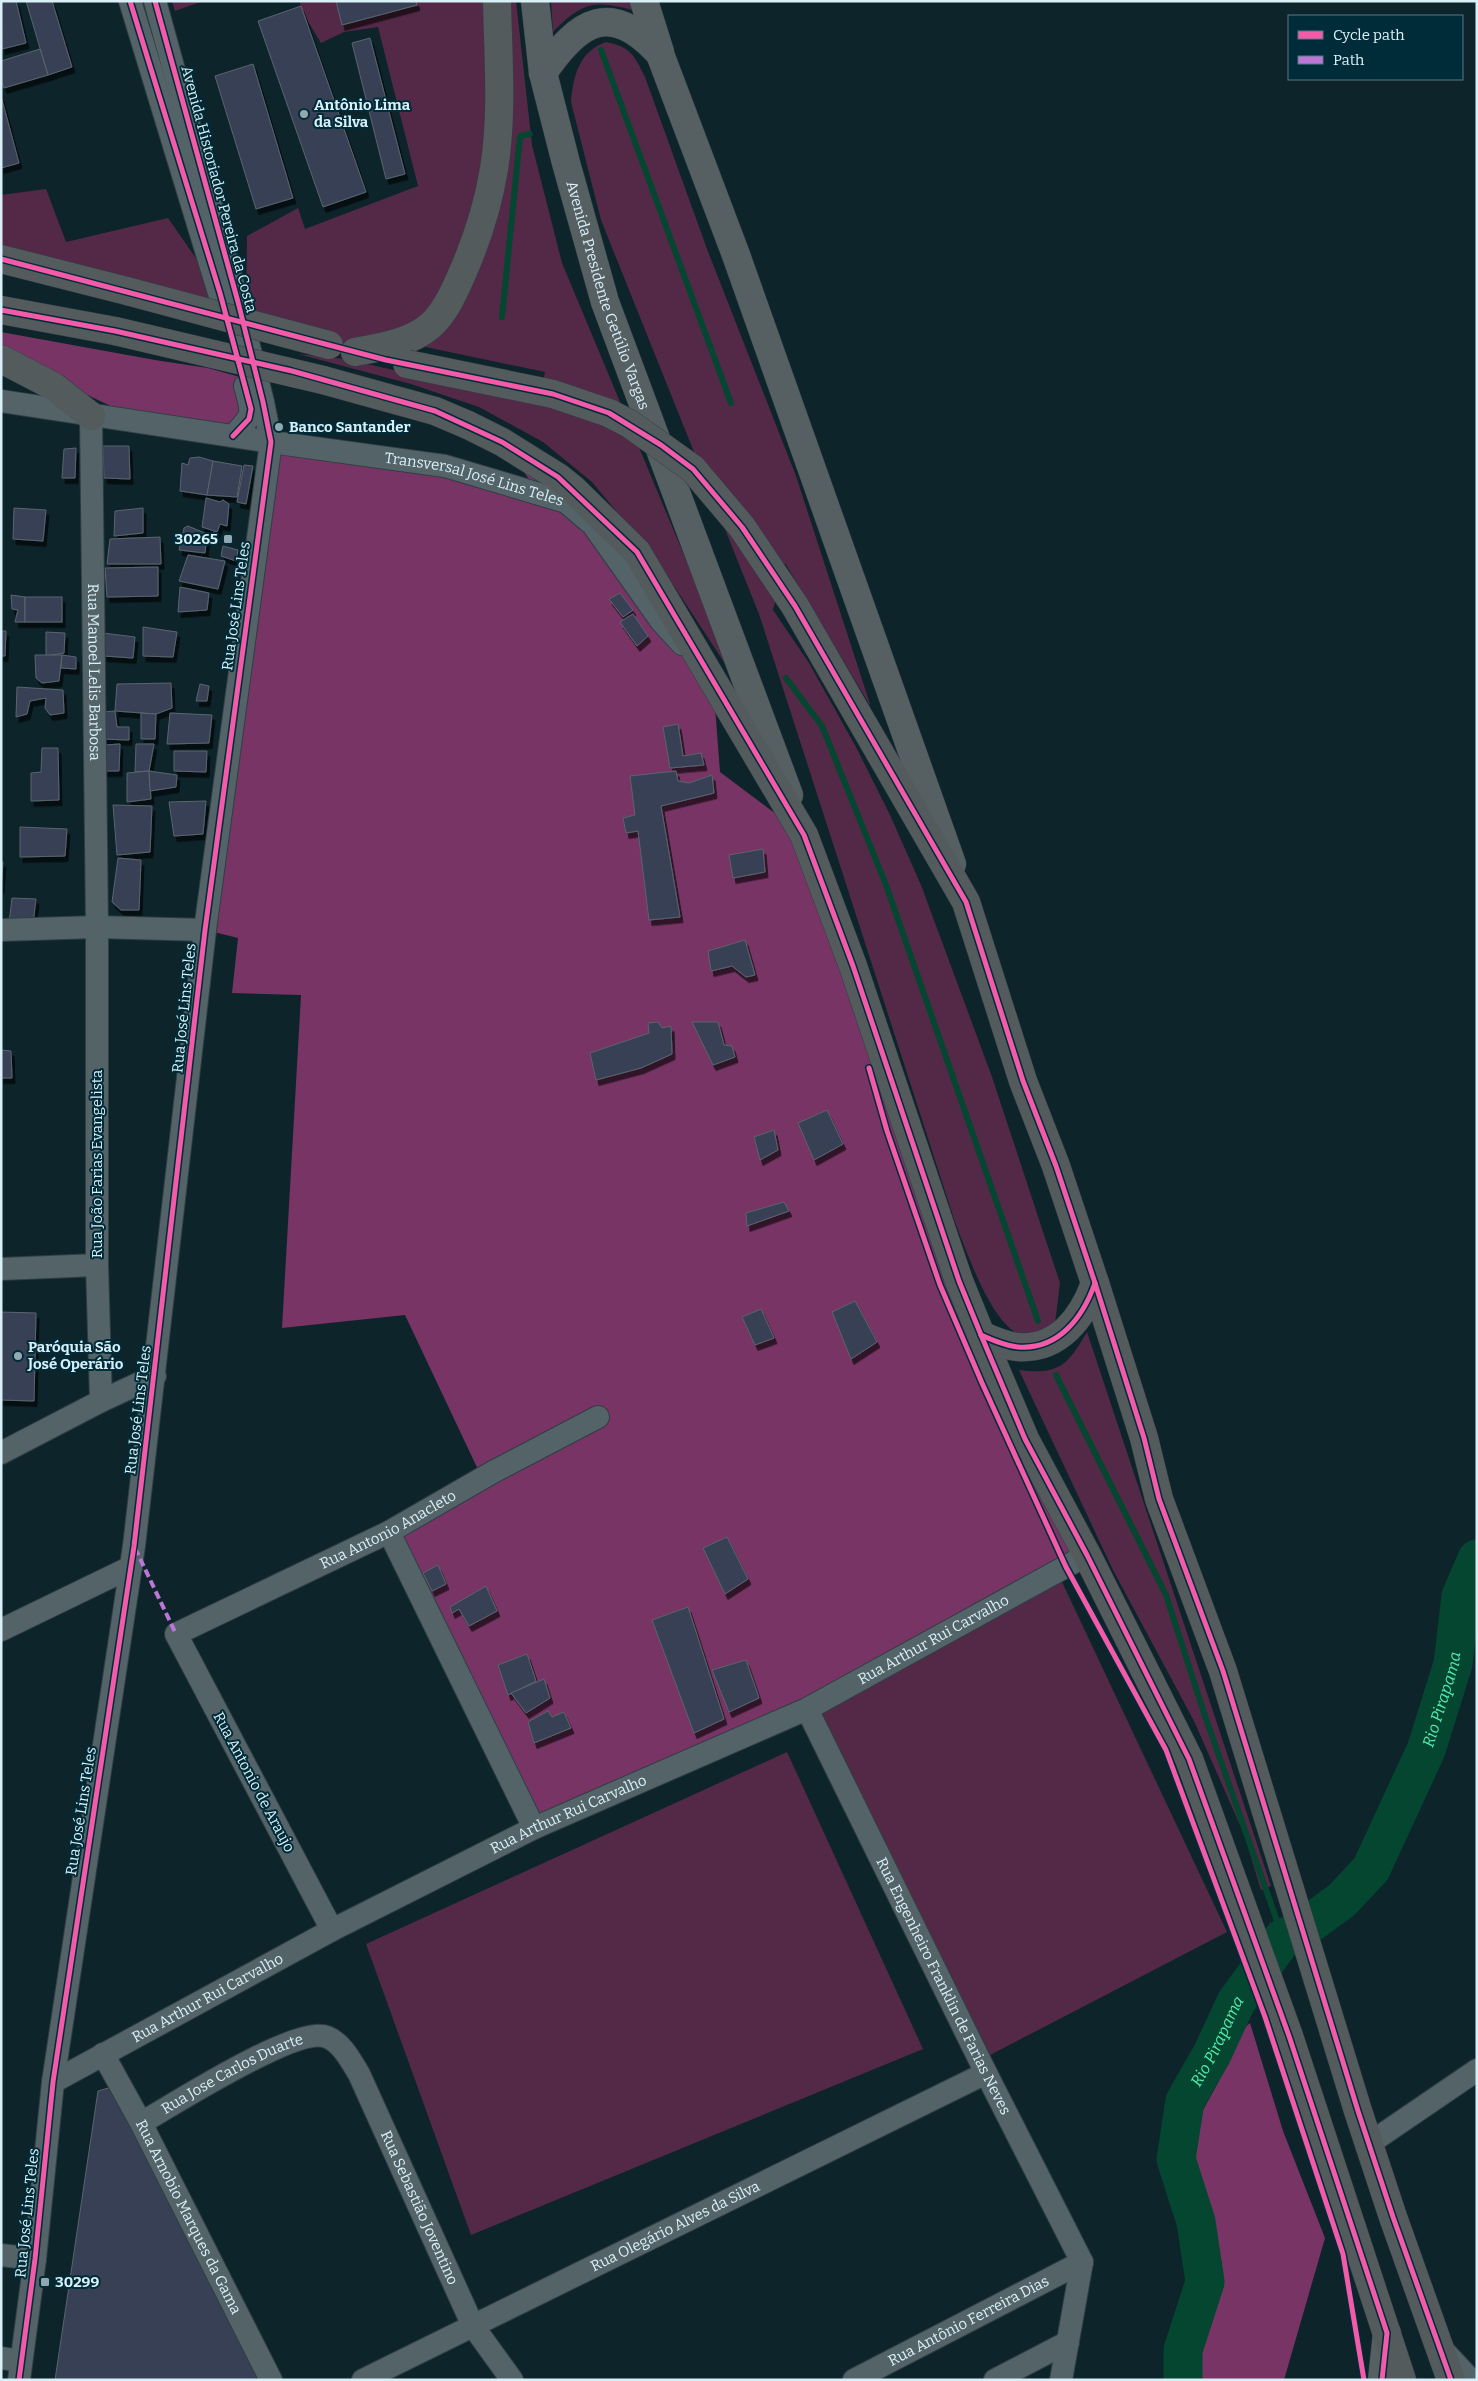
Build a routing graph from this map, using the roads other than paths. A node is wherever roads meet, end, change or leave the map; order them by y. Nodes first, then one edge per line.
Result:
1 (130, 1) edge
2 (155, 1) edge
3 (497, 1) edge
4 (535, 1) edge
5 (644, 1) edge
6 (660, 54) junction
7 (543, 73) junction
8 (1, 260) edge
9 (1, 310) edge
10 (355, 352) junction
11 (1, 359) edge
12 (1, 401) edge
13 (91, 416) junction
14 (232, 436) junction
15 (271, 442) junction
16 (713, 680) junction
17 (804, 835) junction
18 (966, 902) junction
19 (96, 927) junction
20 (1, 930) edge
21 (206, 930) junction
22 (98, 1265) junction
23 (1, 1269) edge
24 (1095, 1282) junction
25 (981, 1335) junction
26 (155, 1376) junction
27 (101, 1401) junction
28 (598, 1417) dead end
29 (1, 1453) edge
30 (389, 1532) junction
31 (1087, 1555) junction
32 (131, 1567) junction
33 (1, 1630) edge
34 (176, 1634) joint
35 (807, 1709) junction
36 (534, 1828) junction
37 (332, 1930) junction
38 (326, 2037) joint
39 (103, 2054) junction
40 (1477, 2070) edge
41 (986, 2073) junction
42 (53, 2082) junction
43 (141, 2124) junction
44 (1370, 2143) junction
45 (1, 2255) edge
46 (35, 2260) junction
47 (1082, 2262) junction
48 (473, 2326) junction
49 (1387, 2333) junction
50 (1068, 2342) junction
51 (1440, 2346) junction
52 (14, 2366) edge
53 (377, 2376) edge
54 (271, 2380) edge
55 (512, 2380) edge
56 (854, 2380) edge
57 (995, 2380) edge
58 (1061, 2380) edge
59 (1382, 2380) edge
60 (1402, 2380) edge
61 (1450, 2380) edge
62 (1471, 2380) edge

1 - 14 street
2 - 15 street, Avenida Historiador Pereira da Costa
3 - 10 highway
4 - 7 main road, Avenida Presidente Getúlio Vargas
5 - 6 main road
6 - 7 main road
6 - 18 main road
7 - 17 main road, Avenida Presidente Getúlio Vargas
8 - 10 highway, bridge
9 - 16 highway, bridge
10 - 18 highway, bridge
11 - 13 highway
12 - 13 street, Transversal José Lins Teles
13 - 14 street, Transversal José Lins Teles
13 - 19 street, Rua Manoel Lelis Barbosa
14 - 15 street, Transversal José Lins Teles
15 - 16 street, Transversal José Lins Teles
15 - 21 street, Rua José Lins Teles
16 - 17 highway
17 - 25 highway
18 - 24 highway
19 - 20 street
19 - 21 street
19 - 22 street, Rua João Farias Evangelista
21 - 26 street, Rua José Lins Teles
22 - 23 street
22 - 27 street, Rua João Farias Evangelista
24 - 25 highway
24 - 44 highway
25 - 31 highway
26 - 27 street
26 - 32 street, Rua José Lins Teles
27 - 29 street
28 - 30 street, Rua Antonio Anacleto
30 - 34 street, Rua Antonio Anacleto
30 - 36 street
31 - 35 street, Rua Arthur Rui Carvalho
31 - 49 highway
32 - 33 street
32 - 42 street, Rua José Lins Teles
34 - 37 street, Rua Antonio de Araujo
35 - 36 street, Rua Arthur Rui Carvalho
35 - 41 street, Rua Engenheiro Franklin de Farias Neves
36 - 37 street, Rua Arthur Rui Carvalho
37 - 39 street, Rua Arthur Rui Carvalho
38 - 43 street, Rua Jose Carlos Duarte
38 - 48 street, Rua Sebastião Joventino
39 - 42 street, Rua Arthur Rui Carvalho
39 - 43 street, Rua Arnobio Marques da Gama
40 - 44 street
41 - 47 street, Rua Engenheiro Franklin de Farias Neves
41 - 48 street, Rua Olegário Alves da Silva
42 - 46 street, Rua José Lins Teles
43 - 54 street, Rua Arnobio Marques da Gama
44 - 51 highway
45 - 46 street
46 - 52 street, Rua José Lins Teles
47 - 50 street
47 - 56 street, Rua Antônio Ferreira Dias
48 - 53 street, Rua Olegário Alves da Silva
48 - 55 street, Rua Sebastião Joventino
49 - 59 main road
49 - 60 highway
50 - 57 street
50 - 58 street
51 - 61 highway
51 - 62 street

